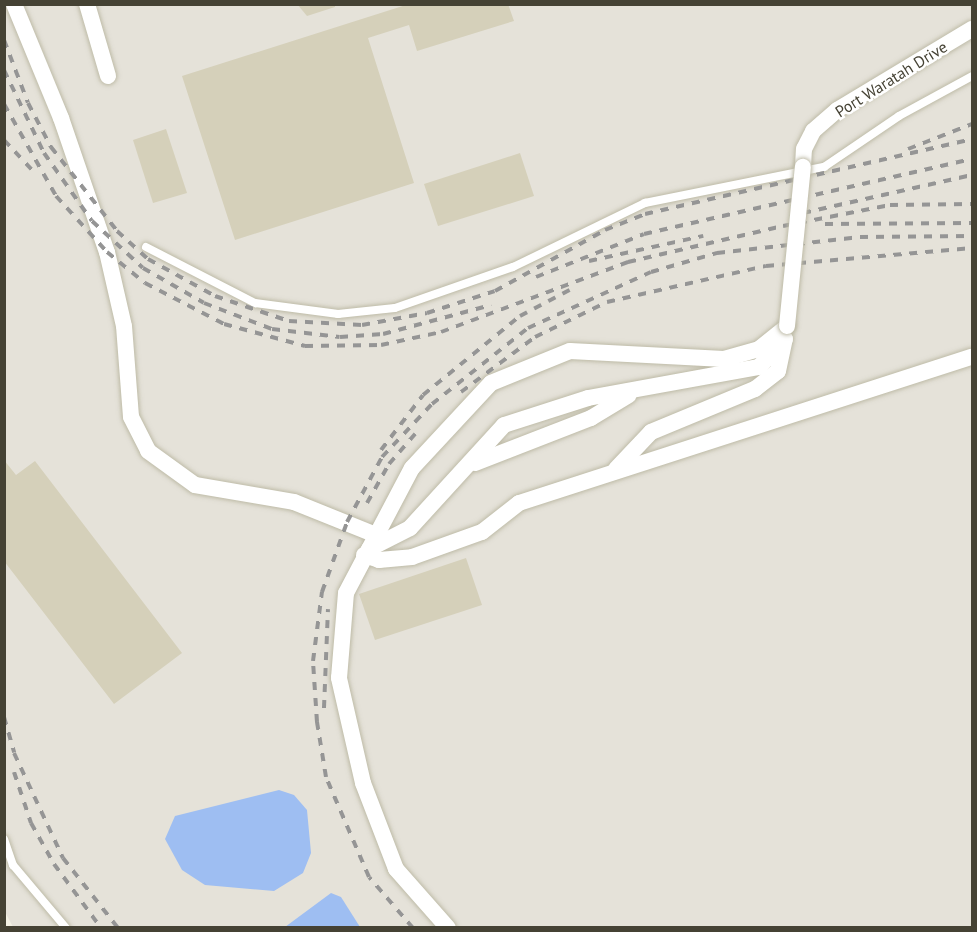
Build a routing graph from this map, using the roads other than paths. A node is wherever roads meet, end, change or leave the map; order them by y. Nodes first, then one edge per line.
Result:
1 (87, 4) edge
2 (20, 8) edge
3 (972, 29) edge
4 (108, 76) dead end
5 (972, 76) edge
6 (146, 247) dead end
7 (786, 333) junction
8 (972, 357) edge
9 (616, 469) junction
10 (369, 546) junction
11 (4, 839) edge
12 (66, 927) edge
13 (448, 927) edge

1 - 4 street
2 - 10 street
3 - 7 street, Port Waratah Drive, bridge
5 - 6 lane
7 - 9 street, Port Waratah Drive
7 - 10 street
7 - 10 street
8 - 9 street
9 - 10 street
10 - 13 street
11 - 12 lane

